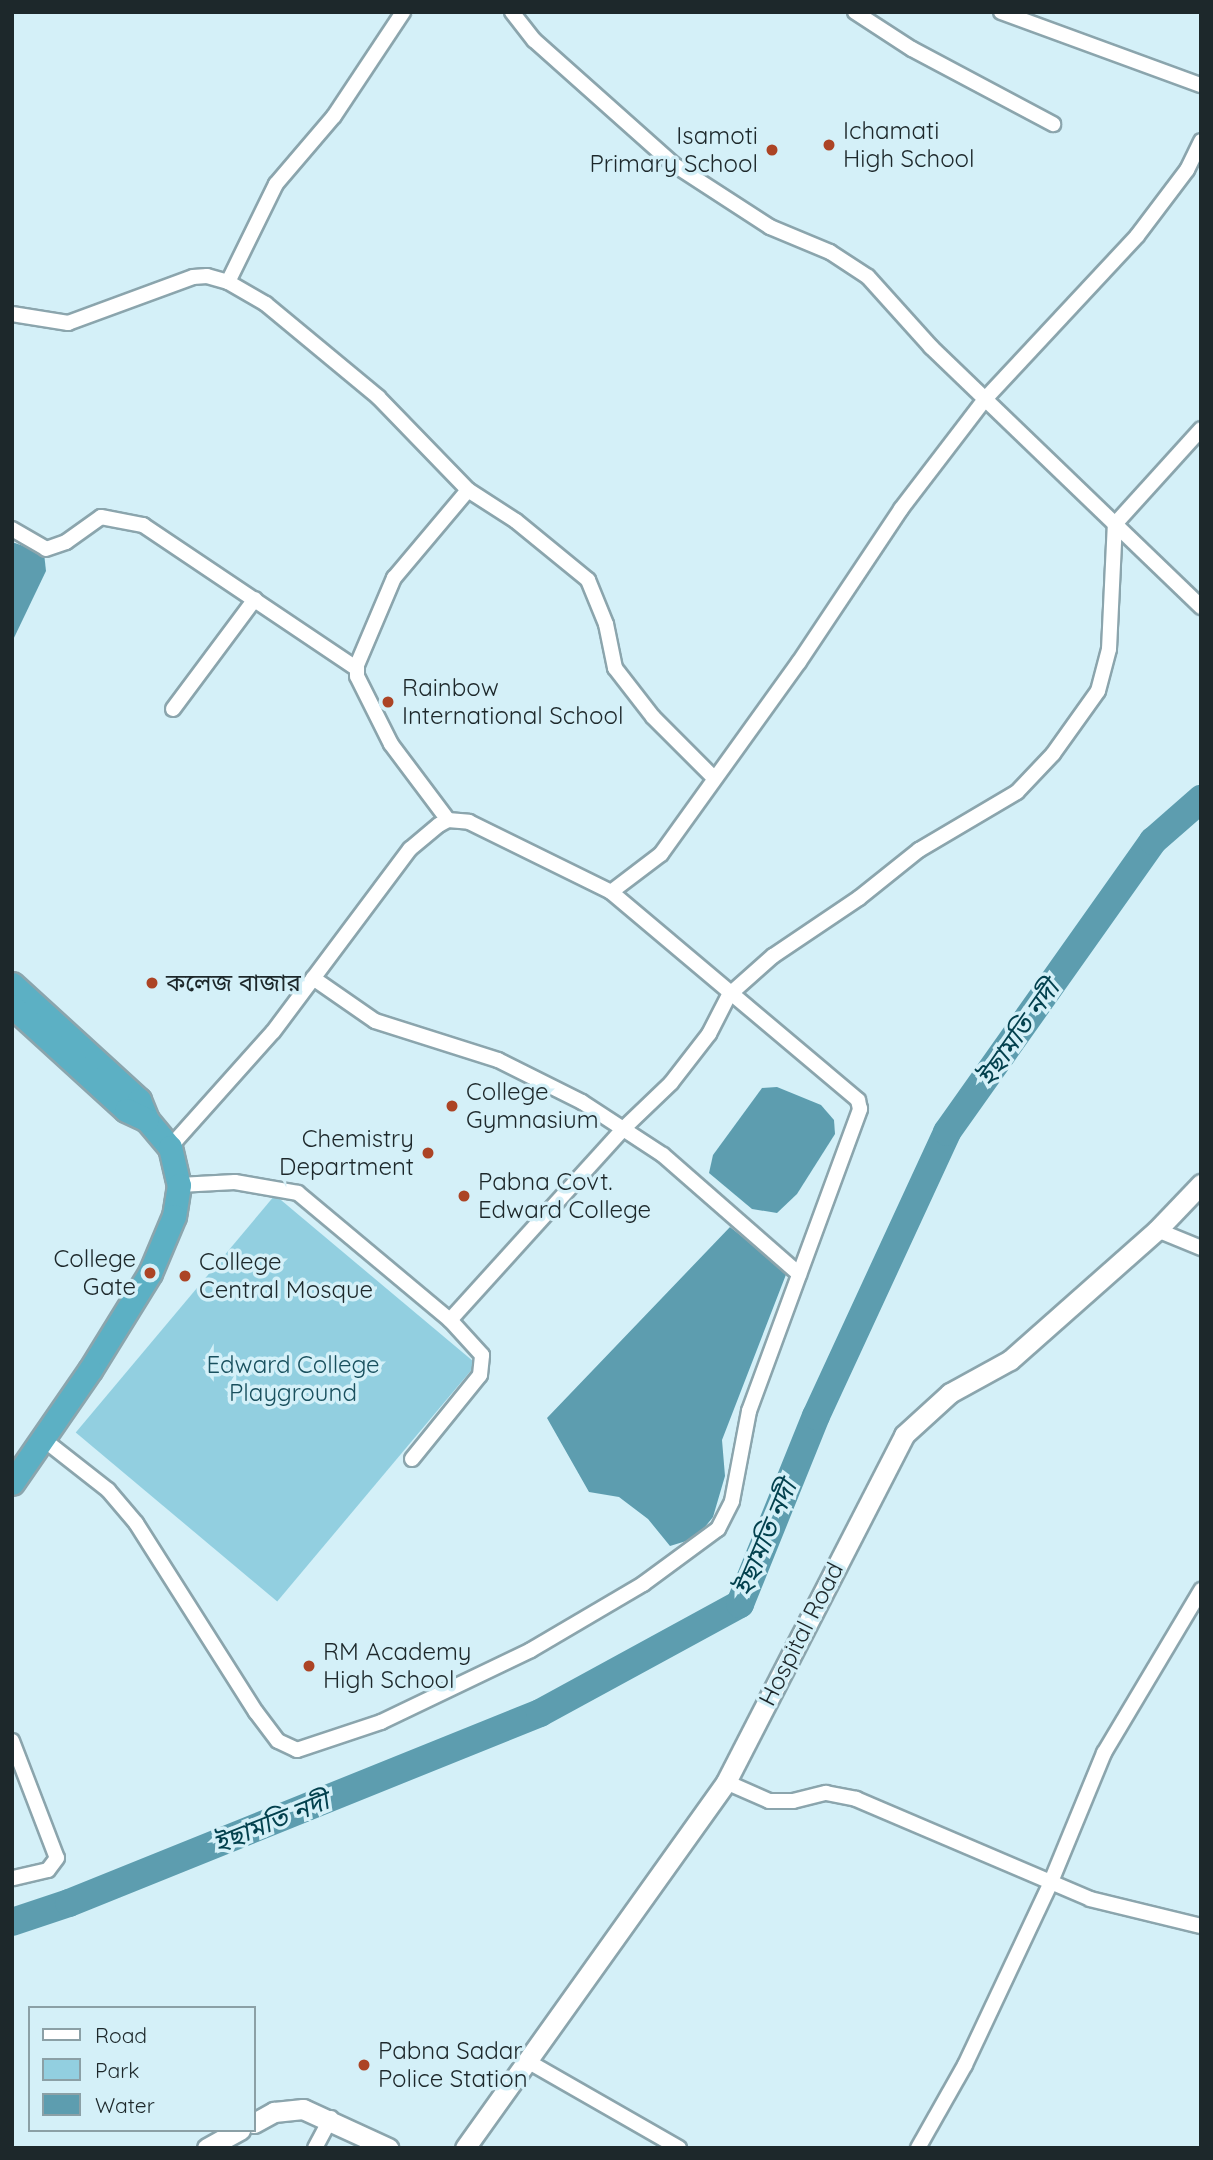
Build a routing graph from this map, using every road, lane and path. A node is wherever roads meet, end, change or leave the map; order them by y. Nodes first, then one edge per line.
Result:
1 (403, 12) edge
2 (513, 12) edge
3 (855, 12) edge
4 (1001, 12) edge
5 (1201, 85) edge
6 (1053, 124) dead end
7 (1201, 141) edge
8 (228, 282) junction
9 (12, 314) edge
10 (986, 398) junction
11 (1201, 429) edge
12 (468, 490) junction
13 (1115, 524) junction
14 (12, 529) edge
15 (255, 599) junction
16 (1201, 607) edge
17 (356, 669) junction
18 (173, 709) dead end
19 (713, 777) junction
20 (448, 820) junction
21 (611, 892) junction
22 (313, 978) junction
23 (12, 984) edge
24 (729, 995) junction
25 (12, 1006) edge
26 (147, 1120) junction
27 (622, 1130) junction
28 (170, 1147) junction
29 (1201, 1184) edge
30 (179, 1185) junction
31 (1157, 1230) junction
32 (1201, 1248) edge
33 (799, 1274) junction
34 (450, 1320) junction
35 (43, 1439) junction
36 (412, 1459) dead end
37 (12, 1483) edge
38 (1201, 1590) edge
39 (12, 1741) edge
40 (726, 1782) junction
41 (12, 1878) edge
42 (1050, 1884) junction
43 (1201, 1926) edge
44 (529, 2062) junction
45 (331, 2118) junction
46 (256, 2122) edge
47 (236, 2132) edge
48 (207, 2148) edge
49 (315, 2148) edge
50 (388, 2148) edge
51 (465, 2148) edge
52 (679, 2148) edge
53 (918, 2148) edge

1 - 8 street
2 - 10 street
3 - 6 street
4 - 5 street
7 - 10 street
8 - 9 street
8 - 12 street
10 - 13 street
10 - 19 street
11 - 13 street
12 - 17 street
12 - 19 street
13 - 16 street
13 - 24 street
14 - 15 street
15 - 17 street
15 - 18 street
17 - 20 street
19 - 21 street
20 - 21 street
20 - 22 street
21 - 24 street
22 - 27 street
22 - 28 street
23 - 26 highway
24 - 27 street
24 - 33 street
25 - 26 highway
26 - 28 highway
27 - 33 street
27 - 34 street
28 - 30 highway
29 - 31 main road, Hospital Road
30 - 34 street
30 - 35 highway
31 - 32 street
31 - 40 main road, Hospital Road
33 - 35 street
34 - 36 street
35 - 37 highway
38 - 42 street
39 - 41 street
40 - 42 street
40 - 44 main road, Hospital Road
42 - 43 street
42 - 53 street
44 - 51 main road, Hospital Road
44 - 52 street
45 - 46 main road
45 - 49 street
45 - 50 main road
47 - 48 main road

